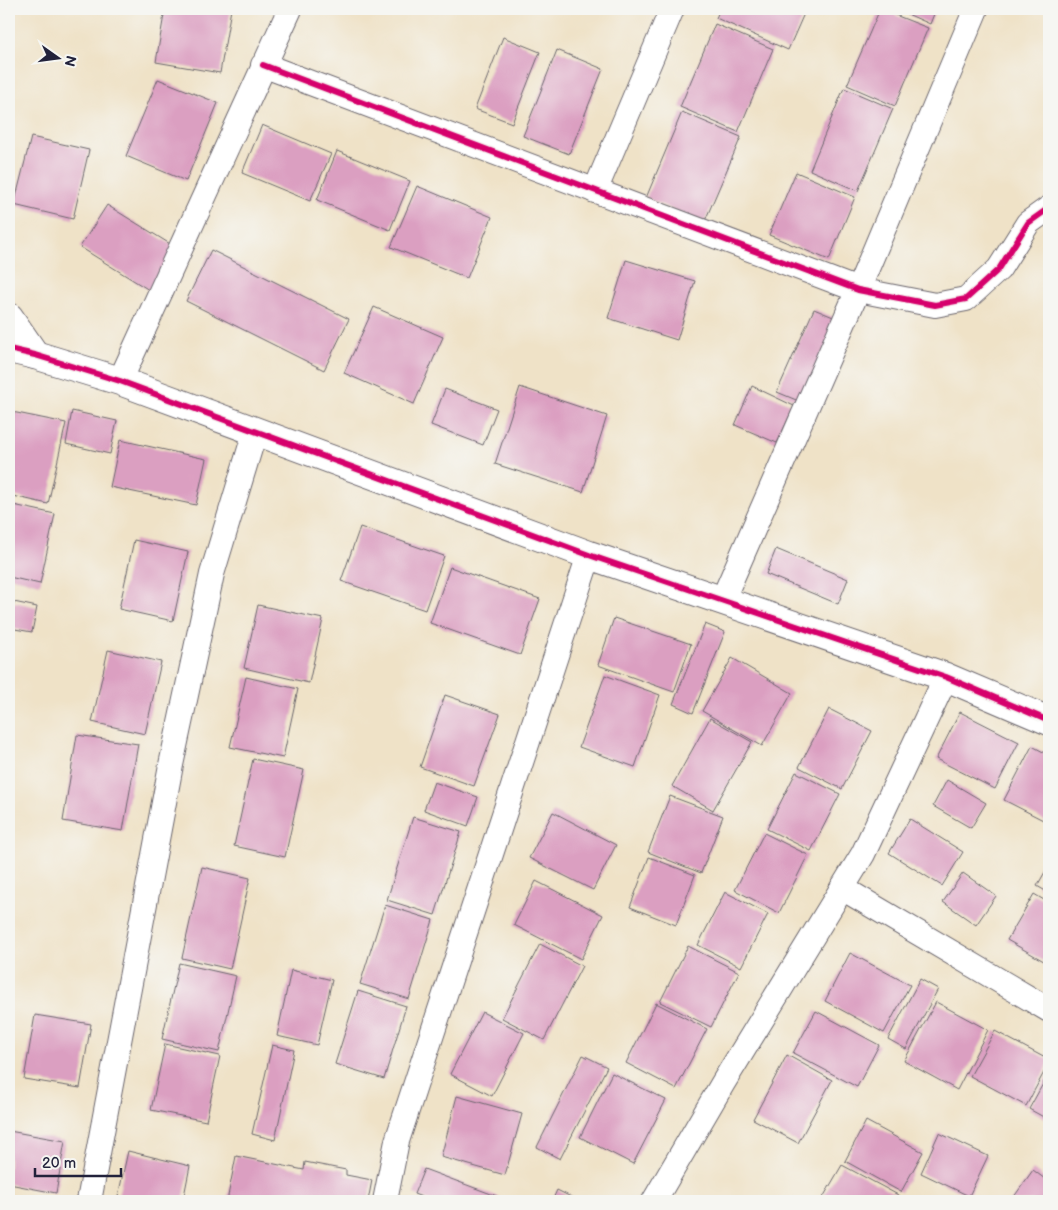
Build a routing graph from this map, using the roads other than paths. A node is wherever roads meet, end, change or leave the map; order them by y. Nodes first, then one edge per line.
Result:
1 (290, 9) edge
2 (672, 9) edge
3 (976, 9) edge
4 (263, 65) junction
5 (595, 191) junction
6 (1049, 208) edge
7 (858, 290) junction
8 (9, 317) edge
9 (17, 352) edge
10 (120, 380) junction
11 (255, 432) junction
12 (589, 555) junction
13 (722, 601) junction
14 (946, 677) junction
15 (1049, 721) edge
16 (842, 888) junction
17 (1049, 1010) edge
18 (89, 1201) edge
19 (385, 1201) edge
20 (654, 1201) edge

1 - 4 street
2 - 5 street
3 - 7 street
4 - 5 street
4 - 10 street
5 - 7 street
6 - 7 street
7 - 13 street
8 - 9 street
9 - 10 street
10 - 11 street
11 - 12 street
11 - 18 street
12 - 13 street
12 - 19 street
13 - 14 street
14 - 15 street
14 - 16 street
16 - 17 street
16 - 20 street

